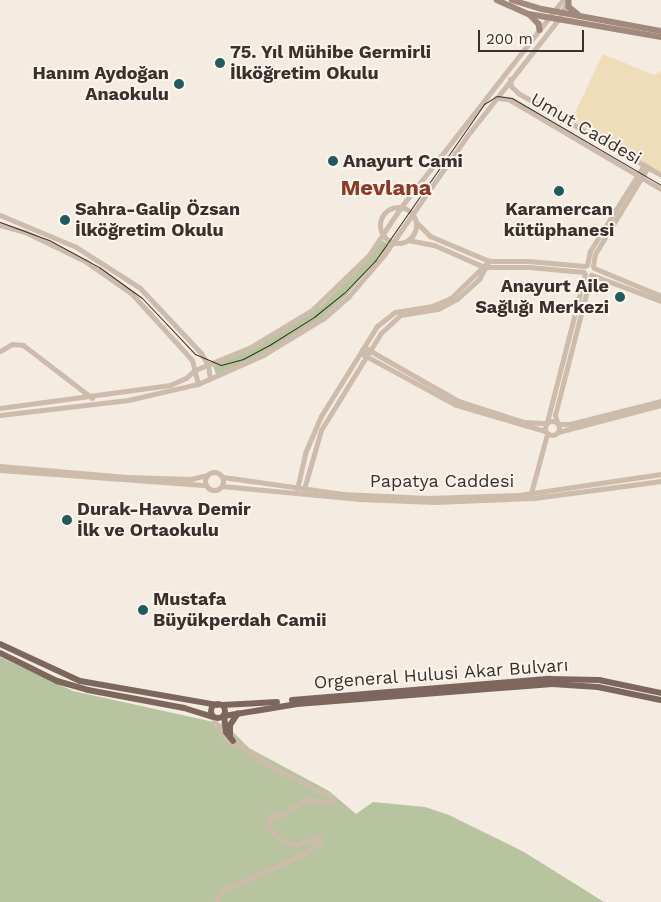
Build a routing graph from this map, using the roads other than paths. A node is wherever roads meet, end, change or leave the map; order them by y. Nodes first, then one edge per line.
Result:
1 (497, 0) edge
2 (512, 0) edge
3 (563, 0) edge
4 (569, 0) edge
5 (555, 11) junction
6 (563, 13) junction
7 (529, 14) junction
8 (580, 16) junction
9 (550, 18) junction
10 (558, 20) junction
11 (540, 30) junction
12 (661, 31) edge
13 (661, 37) edge
14 (510, 80) junction
15 (496, 98) junction
16 (646, 166) junction
17 (661, 175) edge
18 (640, 176) junction
19 (661, 189) edge
20 (401, 206) junction
21 (413, 214) junction
22 (0, 215) edge
23 (416, 222) junction
24 (0, 225) edge
25 (382, 235) junction
26 (408, 240) junction
27 (393, 243) junction
28 (487, 265) junction
29 (589, 270) junction
30 (661, 296) edge
31 (661, 301) edge
32 (362, 350) junction
33 (0, 351) edge
34 (368, 353) junction
35 (208, 365) junction
36 (195, 370) junction
37 (210, 379) junction
38 (198, 384) junction
39 (92, 400) junction
40 (661, 403) edge
41 (0, 408) edge
42 (0, 415) edge
43 (547, 422) junction
44 (558, 423) junction
45 (558, 432) junction
46 (548, 433) junction
47 (0, 468) edge
48 (51, 473) junction
49 (661, 474) edge
50 (207, 475) junction
51 (223, 477) junction
52 (661, 481) edge
53 (206, 485) junction
54 (222, 486) junction
55 (297, 488) junction
56 (304, 489) junction
57 (533, 495) junction
58 (359, 497) junction
59 (0, 644) edge
60 (0, 654) edge
61 (661, 693) edge
62 (661, 700) edge
63 (219, 705) junction
64 (240, 712) junction
65 (224, 716) junction
66 (213, 717) junction
67 (233, 741) junction
68 (248, 751) junction
69 (216, 902) edge

1 - 7 main road
2 - 5 main road
3 - 5 street
4 - 6 street
4 - 8 main road
5 - 6 main road
5 - 9 street
6 - 8 main road
6 - 10 street
7 - 9 main road
7 - 11 main road
8 - 12 main road
9 - 10 main road
9 - 11 street
10 - 13 main road
10 - 14 street
11 - 20 street
14 - 15 street
14 - 16 street, Umut Caddesi
15 - 18 street, Umut Caddesi
15 - 21 street
16 - 17 street, Umut Caddesi
16 - 18 street
18 - 19 street, Umut Caddesi
18 - 29 street
20 - 21 street
20 - 25 street
20 - 25 street
21 - 23 street
21 - 27 street
22 - 35 street
23 - 26 street
23 - 28 street
24 - 36 street
25 - 27 street
25 - 35 street
26 - 27 street
26 - 28 street
27 - 37 street
28 - 29 street
28 - 32 street
28 - 34 street
29 - 30 street
29 - 31 street
29 - 43 street
29 - 44 street
32 - 34 street
32 - 55 street
33 - 39 street
34 - 43 street
34 - 46 street
34 - 56 street
35 - 36 street
35 - 37 street
36 - 38 street
36 - 39 street
37 - 38 street
38 - 39 street
39 - 41 street
39 - 42 street
40 - 44 street
40 - 45 street
43 - 44 street
43 - 46 street
44 - 45 street
45 - 46 street
46 - 57 street
47 - 48 street
48 - 50 street
48 - 53 street
49 - 57 street, Papatya Caddesi
50 - 51 street
50 - 53 street
51 - 54 street
51 - 55 street, Papatya Caddesi
52 - 57 street, Papatya Caddesi
53 - 54 street
54 - 58 street, Papatya Caddesi
55 - 56 street, Papatya Caddesi
56 - 58 street, Papatya Caddesi
57 - 58 street, Papatya Caddesi
59 - 63 main road, Orgeneral Hulusi Akar Bulvarı
60 - 66 main road
61 - 63 main road, Orgeneral Hulusi Akar Bulvarı
62 - 64 main road, Orgeneral Hulusi Akar Bulvarı
63 - 65 main road
63 - 66 main road
64 - 65 main road, Orgeneral Hulusi Akar Bulvarı
64 - 67 main road
65 - 66 main road, Orgeneral Hulusi Akar Bulvarı
65 - 67 main road
66 - 68 street
67 - 68 street
68 - 69 street

